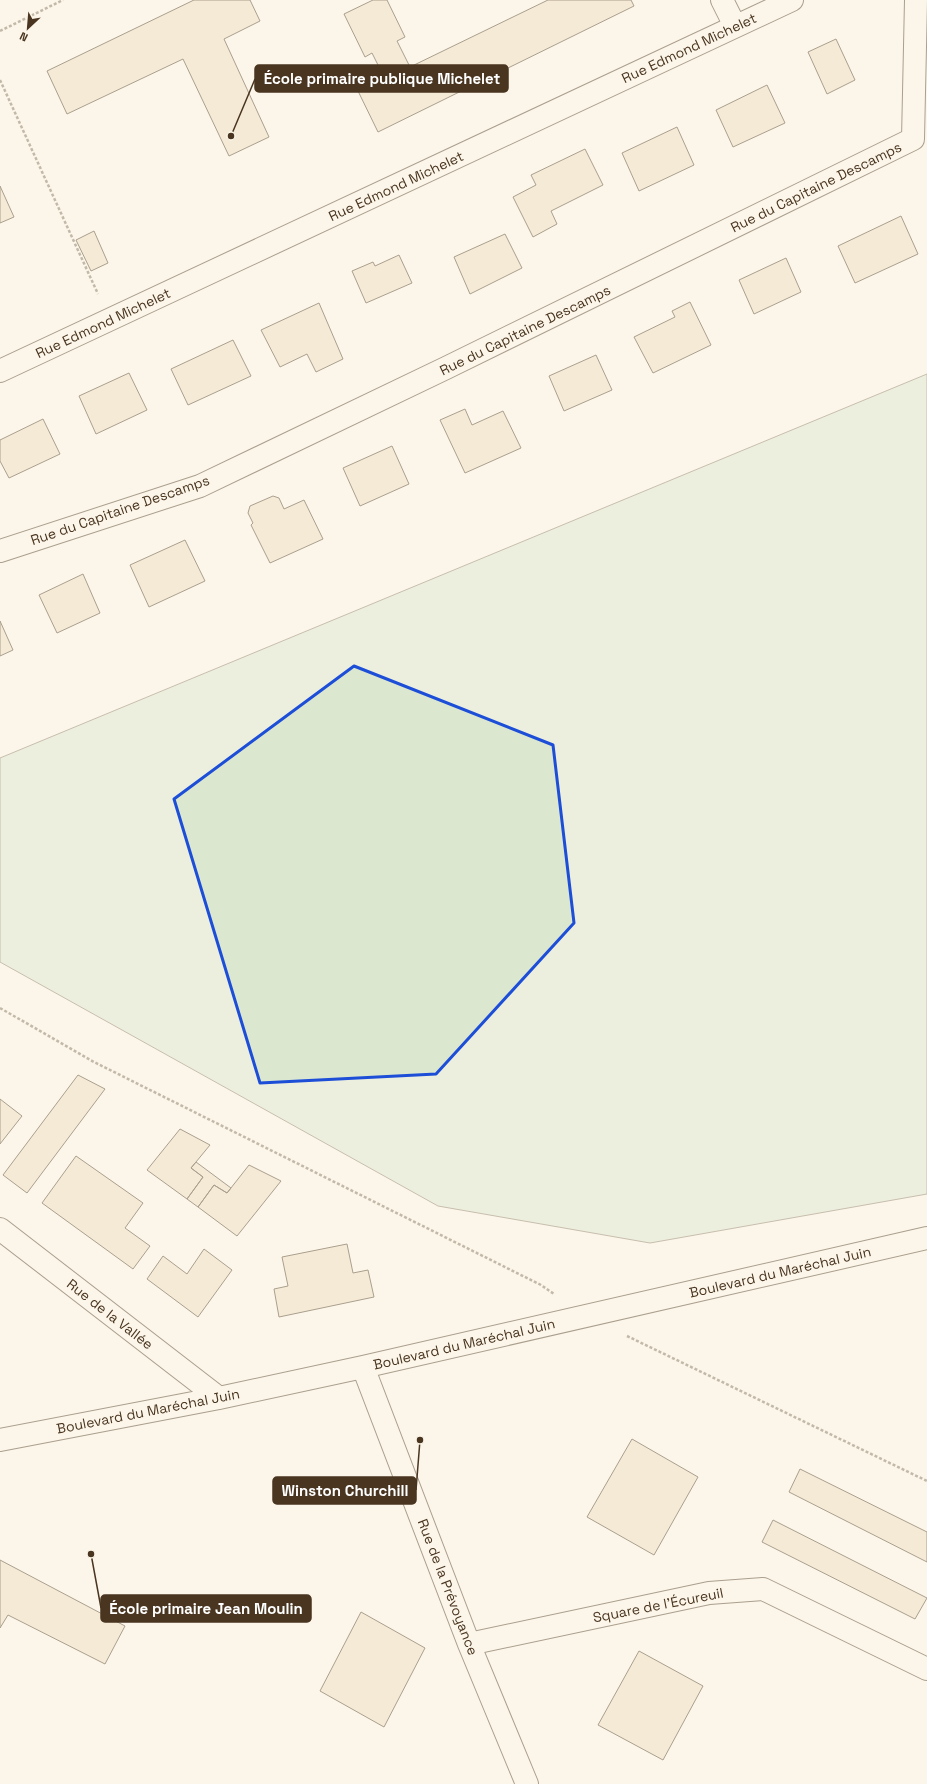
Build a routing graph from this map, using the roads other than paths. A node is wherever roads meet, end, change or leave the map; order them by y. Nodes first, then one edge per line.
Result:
1 (722, 0) edge
2 (792, 0) edge
3 (916, 0) edge
4 (735, 26) junction
5 (0, 371) edge
6 (0, 551) edge
7 (0, 1229) edge
8 (927, 1238) edge
9 (363, 1367) junction
10 (219, 1398) junction
11 (0, 1440) edge
12 (469, 1644) junction
13 (927, 1669) edge
14 (527, 1784) edge

1 - 4 street
2 - 4 street, Rue Edmond Michelet
3 - 6 street, Rue du Capitaine Descamps
4 - 5 street, Rue Edmond Michelet
7 - 10 street, Rue de la Vallée
8 - 9 street, Boulevard du Maréchal Juin
9 - 10 street, Boulevard du Maréchal Juin
9 - 12 street, Rue de la Prévoyance
10 - 11 street, Boulevard du Maréchal Juin
12 - 13 street, Square de l'Écureuil
12 - 14 street, Rue de la Prévoyance

